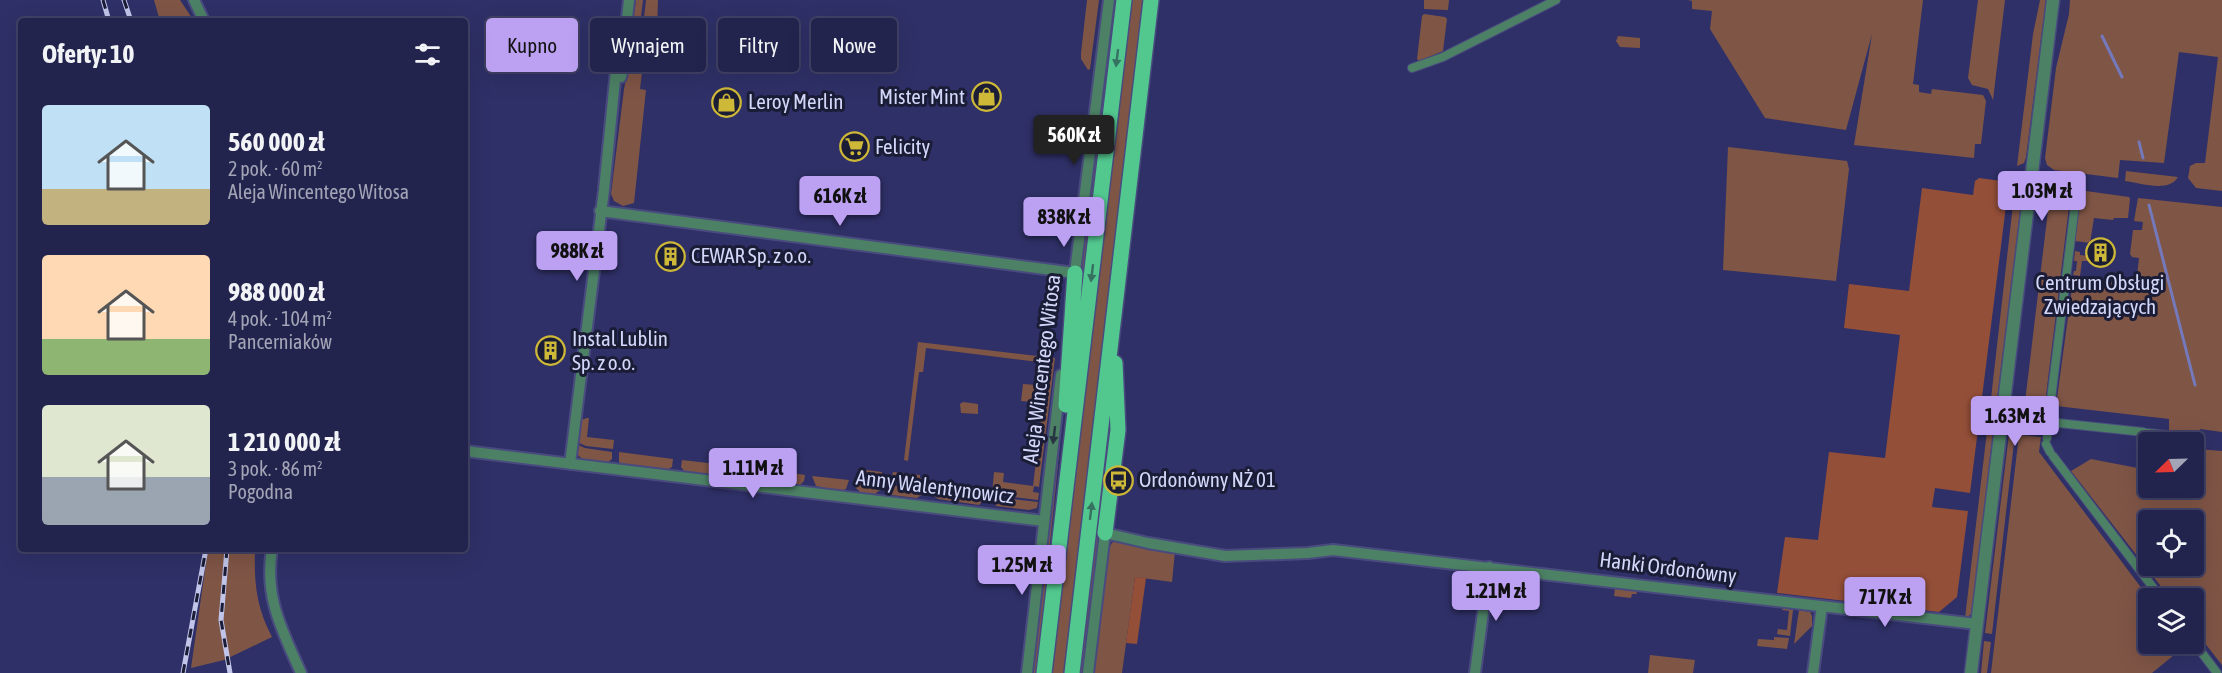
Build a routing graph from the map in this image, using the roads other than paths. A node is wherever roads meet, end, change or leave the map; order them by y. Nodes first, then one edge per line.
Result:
1 (194, 0) edge
2 (629, 0) edge
3 (1109, 0) edge
4 (1124, 0) edge
5 (1151, 0) edge
6 (1556, 0) edge
7 (2054, 0) edge
8 (203, 18) edge
9 (1152, 67) dead end
10 (1412, 68) dead end
11 (1134, 148) junction
12 (2077, 189) dead end
13 (600, 212) junction
14 (1075, 273) junction
15 (1113, 327) junction
16 (2049, 422) junction
17 (2145, 432) edge
18 (468, 451) edge
19 (570, 464) junction
20 (1067, 477) junction
21 (1044, 520) junction
22 (1105, 533) junction
23 (272, 552) edge
24 (1489, 567) junction
25 (2153, 588) edge
26 (1822, 606) junction
27 (1977, 624) junction
28 (2203, 654) edge
29 (302, 673) edge
30 (1027, 673) edge
31 (1044, 673) edge
32 (1072, 673) edge
33 (1088, 673) edge
34 (1475, 673) edge
35 (1813, 673) edge
36 (1971, 673) edge
37 (2217, 673) edge

1 - 8 street
2 - 13 street
3 - 14 street, Aleja Wincentego Witosa
4 -> 20 main road, Aleja Wincentego Witosa
5 - 11 main road
6 - 10 street
7 - 27 street
9 - 11 main road
11 - 15 main road
12 - 16 street
13 - 14 street
13 - 19 street
14 - 20 main road
14 -> 21 street, Aleja Wincentego Witosa
15 - 22 main road
32 -> 15 main road
16 - 17 street
16 - 25 street
18 - 19 street, Anny Walentynowicz
19 - 21 street, Anny Walentynowicz
20 - 31 main road, Aleja Wincentego Witosa
21 - 30 street, Aleja Wincentego Witosa
22 - 24 street, Hanki Ordonówny
22 - 33 street
23 - 29 street
24 - 26 street, Hanki Ordonówny
24 - 34 street
26 - 27 street, Hanki Ordonówny
26 - 35 street
27 - 36 street
28 - 37 street

